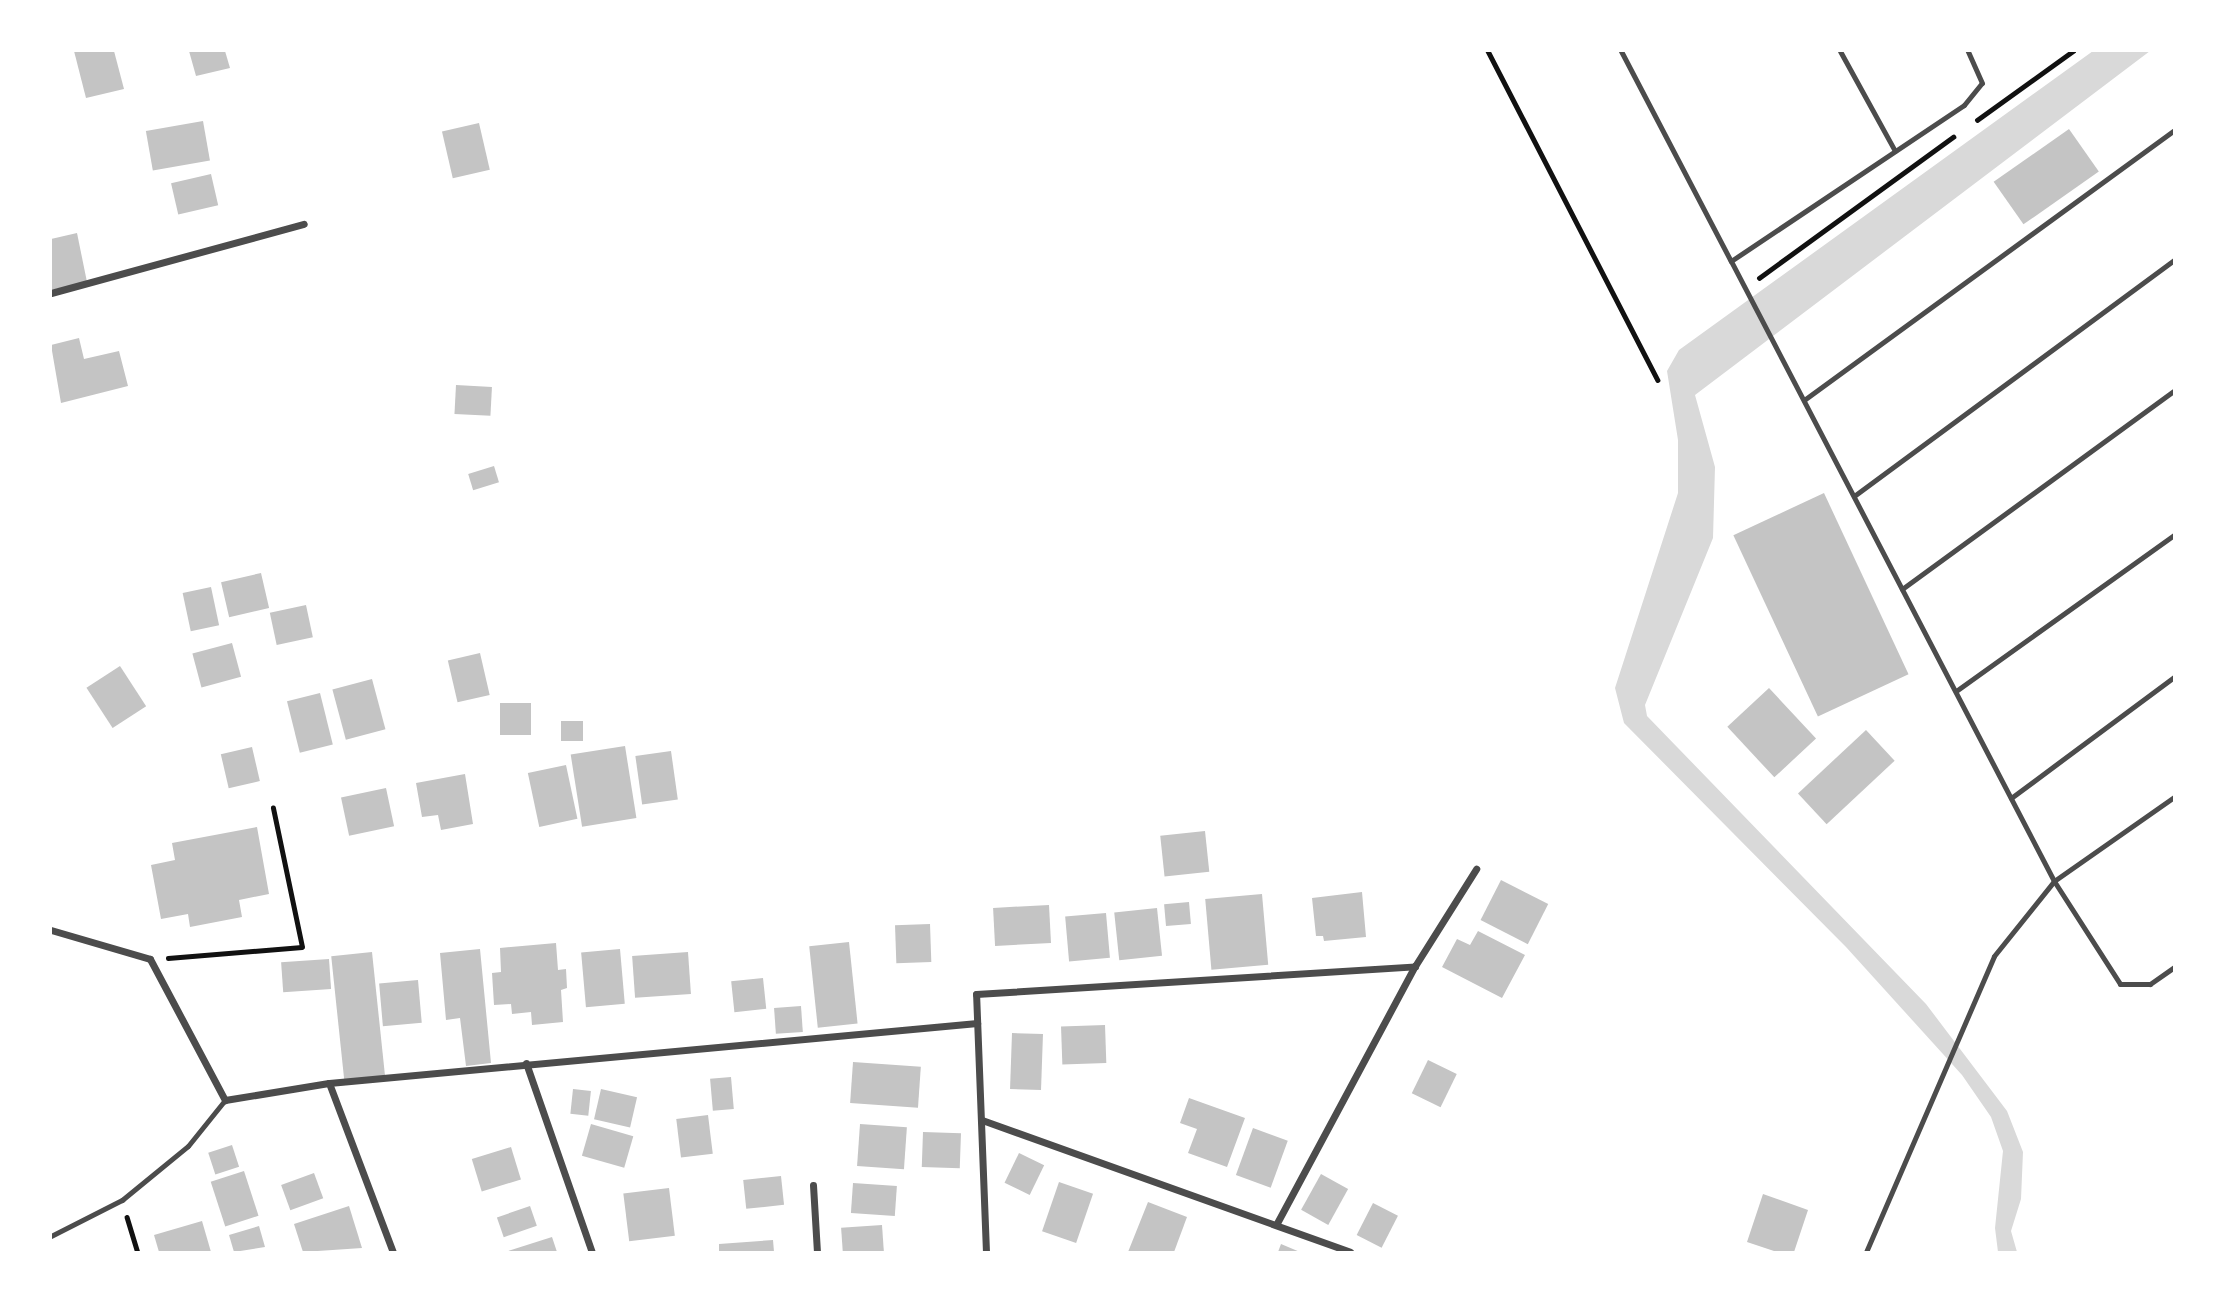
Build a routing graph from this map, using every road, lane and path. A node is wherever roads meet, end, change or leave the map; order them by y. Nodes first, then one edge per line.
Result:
1 (1488, 51) edge
2 (1621, 51) edge
3 (1840, 51) edge
4 (1968, 51) edge
5 (2073, 51) edge
6 (1971, 124) dead end
7 (2174, 130) edge
8 (1960, 132) dead end
9 (1895, 151) junction
10 (304, 224) dead end
11 (2174, 260) edge
12 (1731, 261) junction
13 (1747, 290) junction
14 (51, 293) edge
15 (1658, 380) dead end
16 (2174, 391) edge
17 (1804, 400) junction
18 (1854, 496) junction
19 (2174, 535) edge
20 (1902, 589) junction
21 (2174, 677) edge
22 (1956, 691) junction
23 (2174, 797) edge
24 (2011, 798) junction
25 (273, 808) dead end
26 (1476, 869) dead end
27 (2054, 881) junction
28 (51, 930) edge
29 (150, 960) junction
30 (1415, 966) junction
31 (2174, 967) edge
32 (977, 1023) junction
33 (526, 1063) junction
34 (329, 1083) junction
35 (225, 1100) junction
36 (982, 1120) junction
37 (813, 1185) dead end
38 (122, 1200) junction
39 (1277, 1223) junction
40 (51, 1236) edge
41 (138, 1252) edge
42 (393, 1252) edge
43 (592, 1252) edge
44 (817, 1252) edge
45 (986, 1252) edge
46 (1350, 1252) edge
47 (1866, 1252) edge

1 - 15 path
2 - 12 lane
3 - 9 lane
4 - 9 lane
5 - 6 path
7 - 17 lane
8 - 13 path
9 - 12 lane
10 - 14 street
11 - 18 lane
12 - 13 lane
13 - 17 lane
16 - 20 lane
17 - 18 lane
18 - 20 lane
19 - 22 lane
20 - 22 lane
21 - 24 lane
22 - 24 lane
23 - 27 lane
24 - 27 lane
25 - 29 path
26 - 30 street
27 - 31 lane
27 - 47 lane
28 - 29 street
29 - 35 street
30 - 32 street
30 - 39 street
32 - 33 street
32 - 36 street
33 - 34 street
33 - 43 street
34 - 35 street
34 - 42 street
35 - 38 lane
36 - 39 street
36 - 45 street
37 - 44 street
38 - 40 lane
38 - 41 path
39 - 46 street

